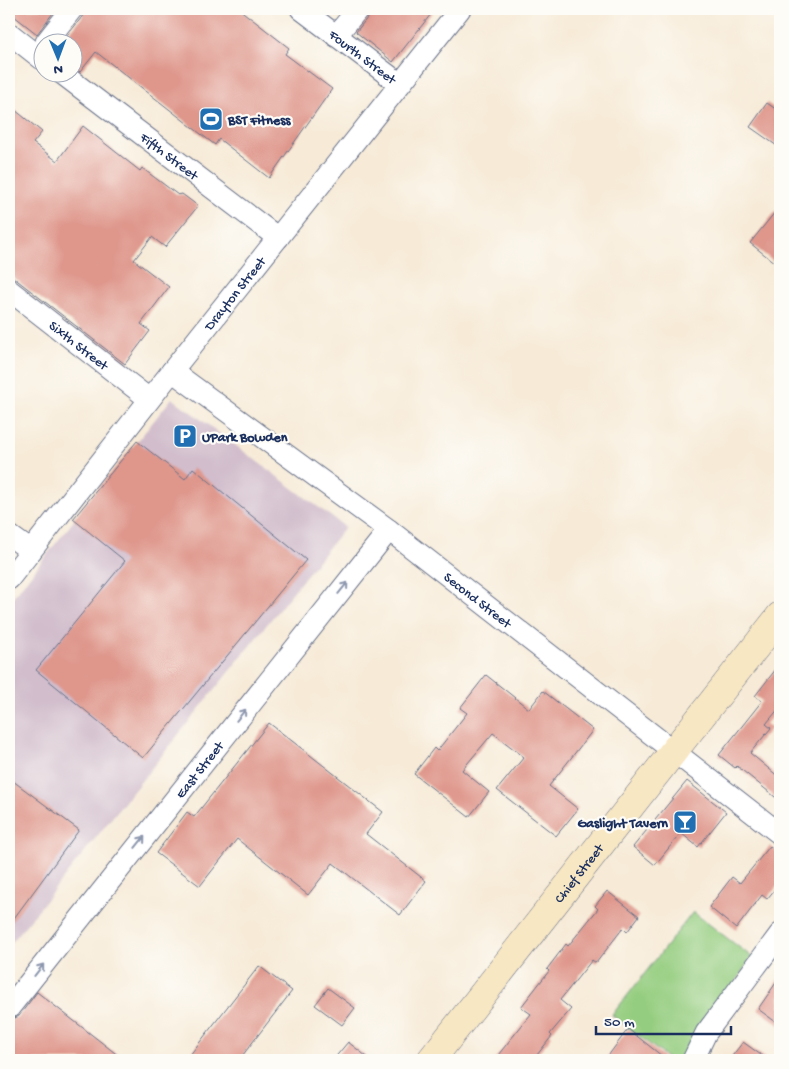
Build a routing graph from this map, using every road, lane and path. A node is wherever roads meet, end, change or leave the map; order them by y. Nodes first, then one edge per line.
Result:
1 (72, 9) edge
2 (301, 9) edge
3 (358, 9) edge
4 (460, 9) edge
5 (56, 32) edge
6 (9, 33) edge
7 (336, 36) junction
8 (32, 46) edge
9 (73, 82) edge
10 (400, 84) junction
11 (278, 238) junction
12 (9, 290) edge
13 (172, 371) junction
14 (150, 399) junction
15 (388, 530) junction
16 (9, 535) edge
17 (30, 551) junction
18 (9, 579) edge
19 (780, 616) edge
20 (674, 752) junction
21 (780, 834) edge
22 (780, 934) edge
23 (9, 1008) edge
24 (431, 1060) edge
25 (693, 1060) edge

1 - 5 street
2 - 7 street, Fourth Street
3 - 7 street
4 - 10 street, Drayton Street
6 - 8 street
7 - 10 street, Fourth Street
9 - 11 street, Fifth Street
10 - 11 street, Drayton Street
11 - 13 street, Drayton Street
12 - 14 street, Sixth Street
13 - 14 street, Drayton Street
13 - 15 street, Second Street
14 - 17 street, Drayton Street
15 - 20 street, Second Street
23 -> 15 street, East Street
16 - 17 street
17 - 18 street, Drayton Street
19 - 20 street, Chief Street
20 - 21 street, Second Street
20 - 24 street, Chief Street
22 - 25 street

